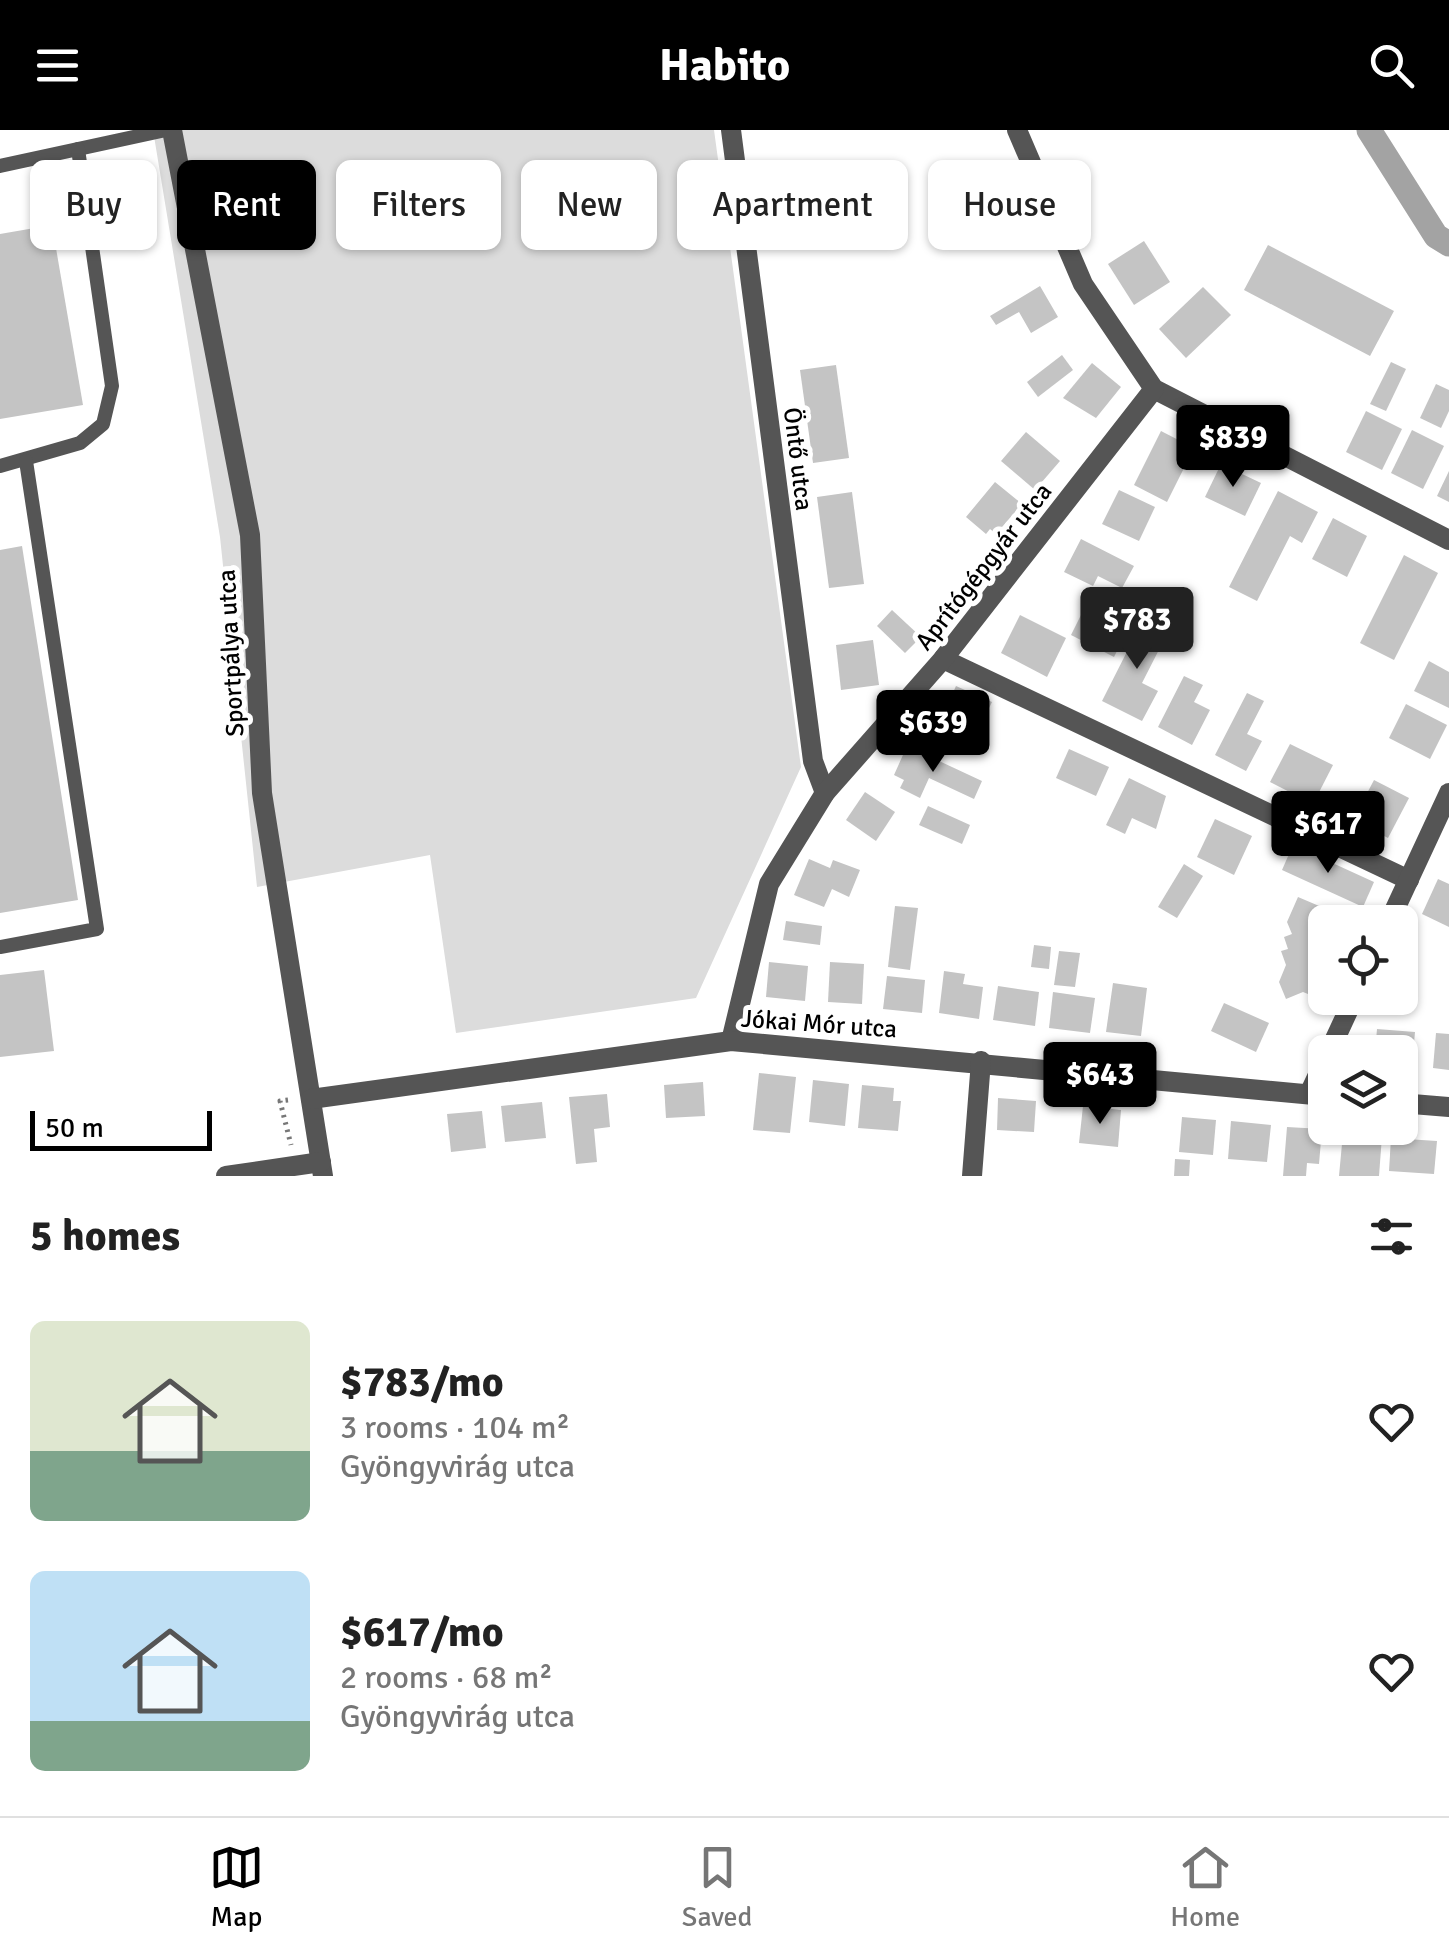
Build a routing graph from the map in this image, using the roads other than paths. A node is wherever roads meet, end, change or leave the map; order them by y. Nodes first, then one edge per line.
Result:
1 (169, 130) edge
2 (732, 130) edge
3 (1017, 130) edge
4 (78, 149) junction
5 (0, 166) edge
6 (1154, 388) junction
7 (26, 462) junction
8 (0, 466) edge
9 (1449, 540) edge
10 (944, 659) junction
11 (1449, 793) edge
12 (825, 794) junction
13 (1409, 880) junction
14 (1397, 905) edge
15 (0, 947) edge
16 (731, 1041) junction
17 (981, 1061) junction
18 (1308, 1094) edge
19 (311, 1099) junction
20 (1418, 1104) edge
21 (1449, 1107) edge
22 (322, 1169) edge
23 (226, 1176) edge
24 (972, 1176) edge

1 - 4 lane
1 - 19 street, Sportpálya utca
2 - 12 street, Öntő utca
3 - 6 street
4 - 5 lane
4 - 7 lane
6 - 9 street
6 - 10 street, Aprítógépgyár utca
7 - 8 lane
7 - 15 lane
10 - 12 street, Aprítógépgyár utca
10 - 13 street
11 - 13 street
12 - 16 street, Aprítógépgyár utca
13 - 14 street
16 - 17 street, Jókai Mór utca
16 - 19 street, Jókai Mór utca
17 - 18 street, Jókai Mór utca
17 - 24 street
19 - 22 street, Sportpálya utca
20 - 21 street
22 - 23 street

